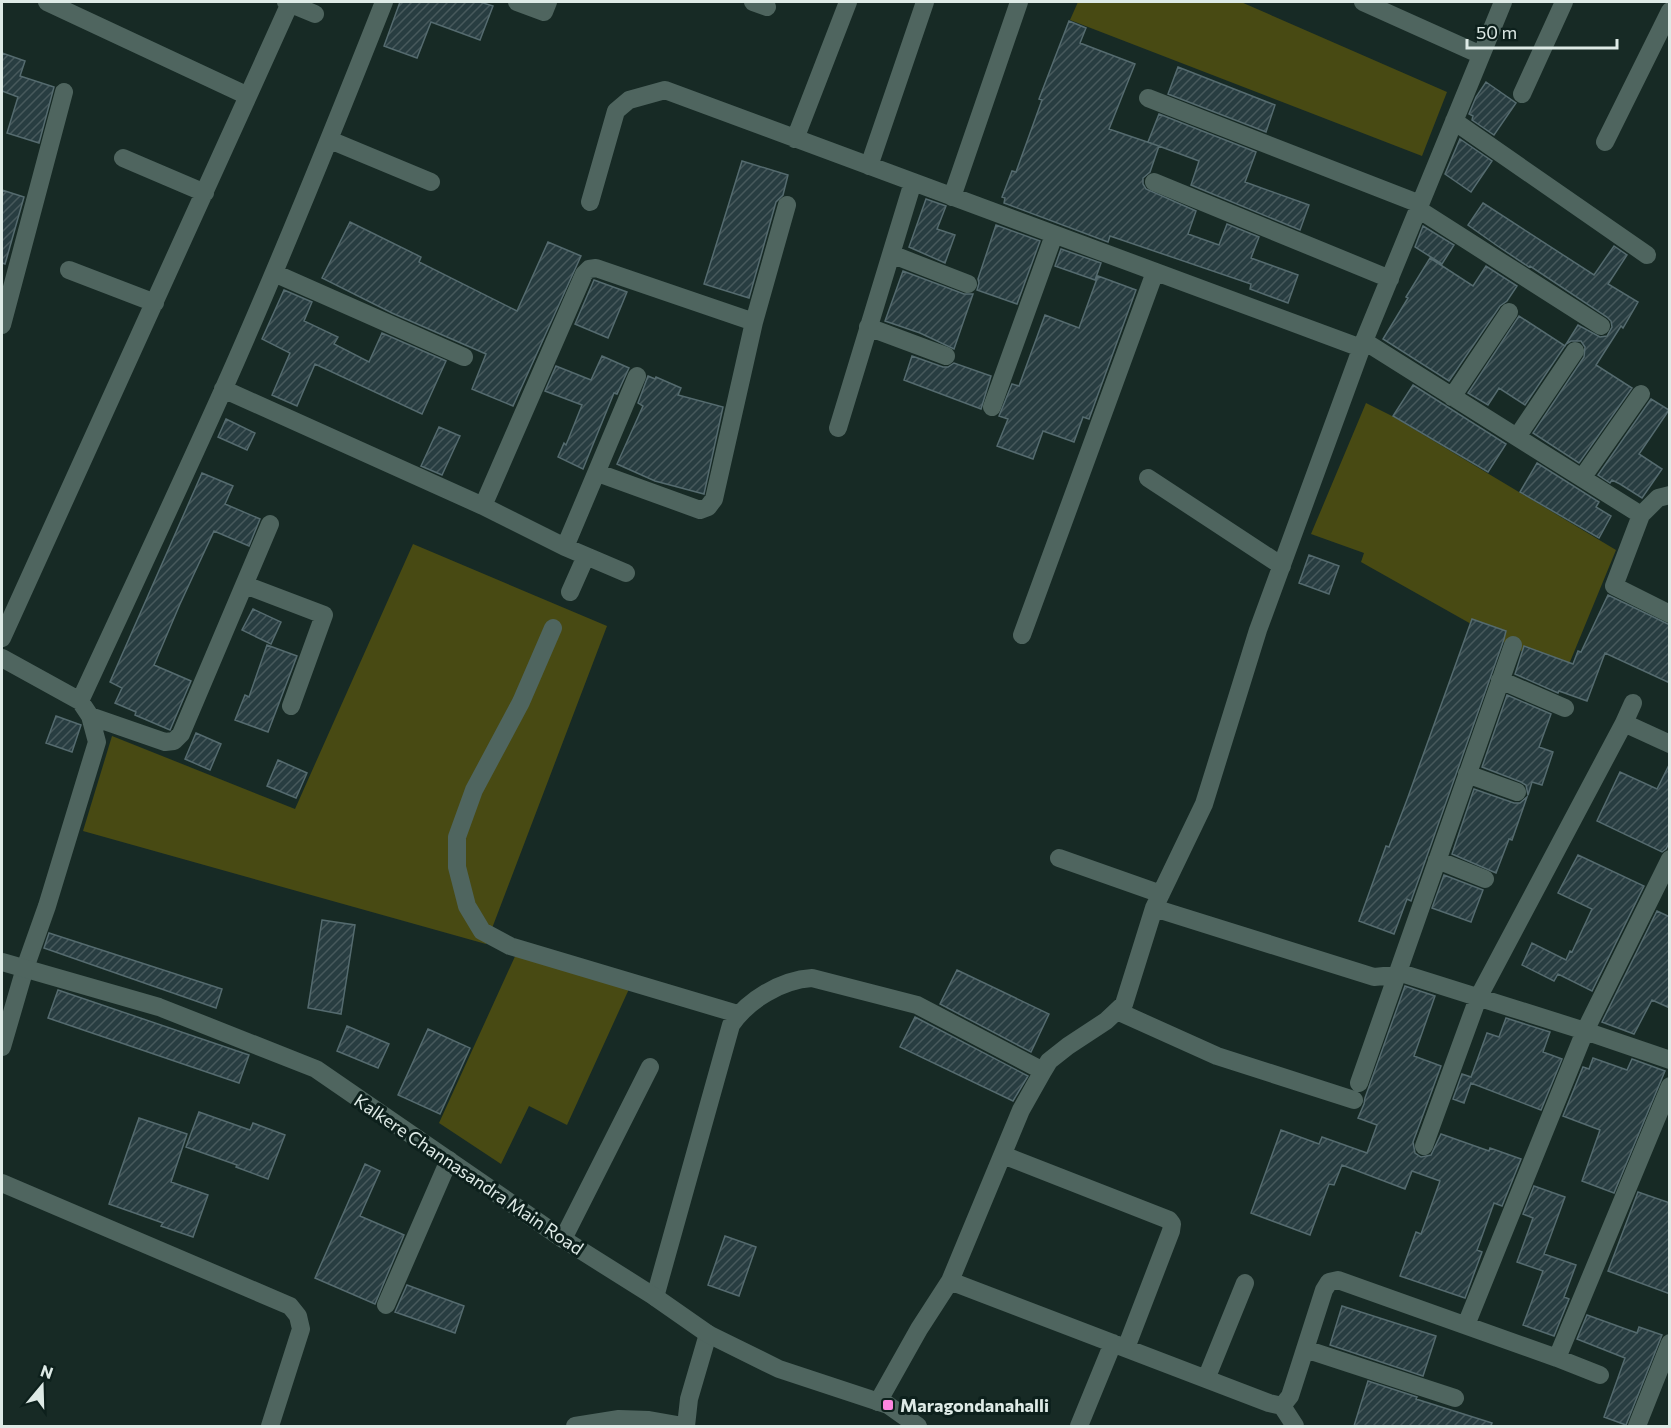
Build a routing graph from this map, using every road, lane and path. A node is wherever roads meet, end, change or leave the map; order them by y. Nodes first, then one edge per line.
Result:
1 (47, 2) edge
2 (288, 2) edge
3 (384, 2) edge
4 (517, 2) edge
5 (548, 2) edge
6 (848, 2) edge
7 (925, 2) edge
8 (1019, 2) edge
9 (1363, 2) edge
10 (1503, 2) edge
11 (1564, 2) edge
12 (1670, 10) edge
13 (315, 14) dead end
14 (1481, 55) junction
15 (64, 92) dead end
16 (1522, 94) dead end
17 (248, 96) junction
18 (1148, 98) dead end
19 (1454, 121) junction
20 (795, 139) junction
21 (330, 140) junction
22 (1605, 142) dead end
23 (123, 158) dead end
24 (869, 166) junction
25 (431, 182) dead end
26 (913, 182) junction
27 (1154, 182) dead end
28 (205, 193) junction
29 (952, 197) junction
30 (590, 202) dead end
31 (787, 205) dead end
32 (1419, 206) junction
33 (1054, 235) junction
34 (891, 254) junction
35 (1647, 255) dead end
36 (69, 270) dead end
37 (1155, 272) junction
38 (274, 273) junction
39 (1390, 279) junction
40 (968, 284) dead end
41 (155, 303) junction
42 (1509, 312) dead end
43 (754, 322) junction
44 (2, 326) edge
45 (1601, 326) dead end
46 (868, 327) junction
47 (1362, 345) junction
48 (1575, 351) dead end
49 (946, 356) dead end
50 (464, 357) dead end
51 (637, 376) dead end
52 (223, 389) junction
53 (1641, 394) dead end
54 (1452, 397) junction
55 (992, 407) dead end
56 (838, 428) dead end
57 (1517, 437) junction
58 (598, 472) junction
59 (1148, 478) dead end
60 (1582, 478) junction
61 (1670, 495) edge
62 (483, 506) junction
63 (1641, 515) junction
64 (270, 525) dead end
65 (565, 547) junction
66 (586, 556) junction
67 (1282, 566) junction
68 (626, 573) dead end
69 (245, 585) junction
70 (570, 592) dead end
71 (1670, 614) edge
72 (554, 628) dead end
73 (1022, 635) dead end
74 (2, 638) edge
75 (1513, 645) dead end
76 (2, 658) edge
77 (1500, 680) junction
78 (1634, 703) dead end
79 (291, 706) dead end
80 (1565, 708) dead end
81 (85, 709) junction
82 (1624, 723) junction
83 (1670, 744) edge
84 (1467, 774) junction
85 (1517, 792) dead end
86 (1059, 858) dead end
87 (1670, 859) edge
88 (1437, 860) junction
89 (1485, 879) dead end
90 (1157, 901) junction
91 (2, 962) edge
92 (25, 968) junction
93 (1397, 974) junction
94 (1478, 998) junction
95 (1117, 1011) junction
96 (738, 1014) junction
97 (1585, 1031) junction
98 (2, 1047) edge
99 (1670, 1060) edge
100 (650, 1067) dead end
101 (1043, 1071) junction
102 (1670, 1086) edge
103 (1424, 1146) dead end
104 (1003, 1155) junction
105 (449, 1160) junction
106 (2, 1183) edge
107 (563, 1239) junction
108 (950, 1281) junction
109 (1245, 1283) dead end
110 (655, 1297) junction
111 (386, 1305) dead end
112 (1466, 1325) junction
113 (708, 1334) junction
114 (1670, 1343) edge
115 (1120, 1346) junction
116 (1305, 1349) junction
117 (1557, 1358) junction
118 (1600, 1375) dead end
119 (1206, 1379) junction
120 (1455, 1398) dead end
121 (878, 1402) junction
122 (1282, 1406) junction
123 (270, 1426) edge
124 (575, 1426) edge
125 (684, 1426) edge
126 (918, 1426) edge
127 (1079, 1426) edge
128 (1295, 1426) edge
129 (1637, 1426) edge

1 - 17 street
2 - 13 street
2 - 17 street
3 - 21 street
4 - 5 street
6 - 20 street
7 - 24 street
8 - 29 street
9 - 14 street
10 - 14 street
11 - 16 street
12 - 22 street
14 - 19 street
15 - 44 street
17 - 28 street
18 - 32 street
19 - 32 street
19 - 35 street
20 - 24 street
20 - 30 street
21 - 25 street
21 - 38 street
23 - 28 street
24 - 26 street
26 - 29 street
26 - 34 street
27 - 39 street
28 - 41 street
29 - 33 street
31 - 43 street
32 - 39 street
32 - 45 street
33 - 37 street
33 - 55 street
34 - 40 street
34 - 46 street
36 - 41 street
37 - 47 street
37 - 73 street
38 - 50 street
38 - 52 street
39 - 47 street
41 - 74 street
42 - 54 street
43 - 58 street
43 - 62 street
46 - 49 street
46 - 56 street
47 - 54 street
47 - 67 street
48 - 57 street
51 - 58 street
52 - 62 street
52 - 81 street
53 - 60 street
54 - 57 street
57 - 60 street
58 - 65 street
59 - 67 street
60 - 63 street
61 - 63 street
62 - 65 street
63 - 71 street
64 - 69 street
65 - 66 street
66 - 68 street
66 - 70 street
67 - 90 street
69 - 79 street
69 - 81 street
72 - 96 street
75 - 77 street
76 - 81 street
77 - 80 street
77 - 84 street
78 - 82 street
81 - 92 street
82 - 83 street
82 - 94 street
84 - 85 street
84 - 88 street
86 - 90 street
87 - 97 street
88 - 89 street
88 - 93 street
90 - 93 street
90 - 95 street
91 - 92 street, Kalkere Channasandra Main Road
92 - 98 street
92 - 105 street, Kalkere Channasandra Main Road
93 - 94 street
93 - 95 street
94 - 97 street
94 - 103 street
95 - 101 street
96 - 101 street
96 - 110 street
97 - 99 street
97 - 112 street
100 - 107 street
101 - 104 street
102 - 117 street
104 - 108 street
104 - 115 street
105 - 107 street, Kalkere Channasandra Main Road
105 - 111 street
106 - 123 street
107 - 110 street, Kalkere Channasandra Main Road
108 - 115 street
108 - 121 street
109 - 119 street
110 - 113 street, Kalkere Channasandra Main Road
112 - 116 street
112 - 117 street
113 - 121 street, Kalkere Channasandra Main Road
113 - 125 street
114 - 129 street
115 - 119 street
115 - 127 street
116 - 120 street
116 - 122 street
117 - 118 street
119 - 122 street
121 - 126 street, Kalkere Channasandra Main Road
122 - 128 street
124 - 125 street

